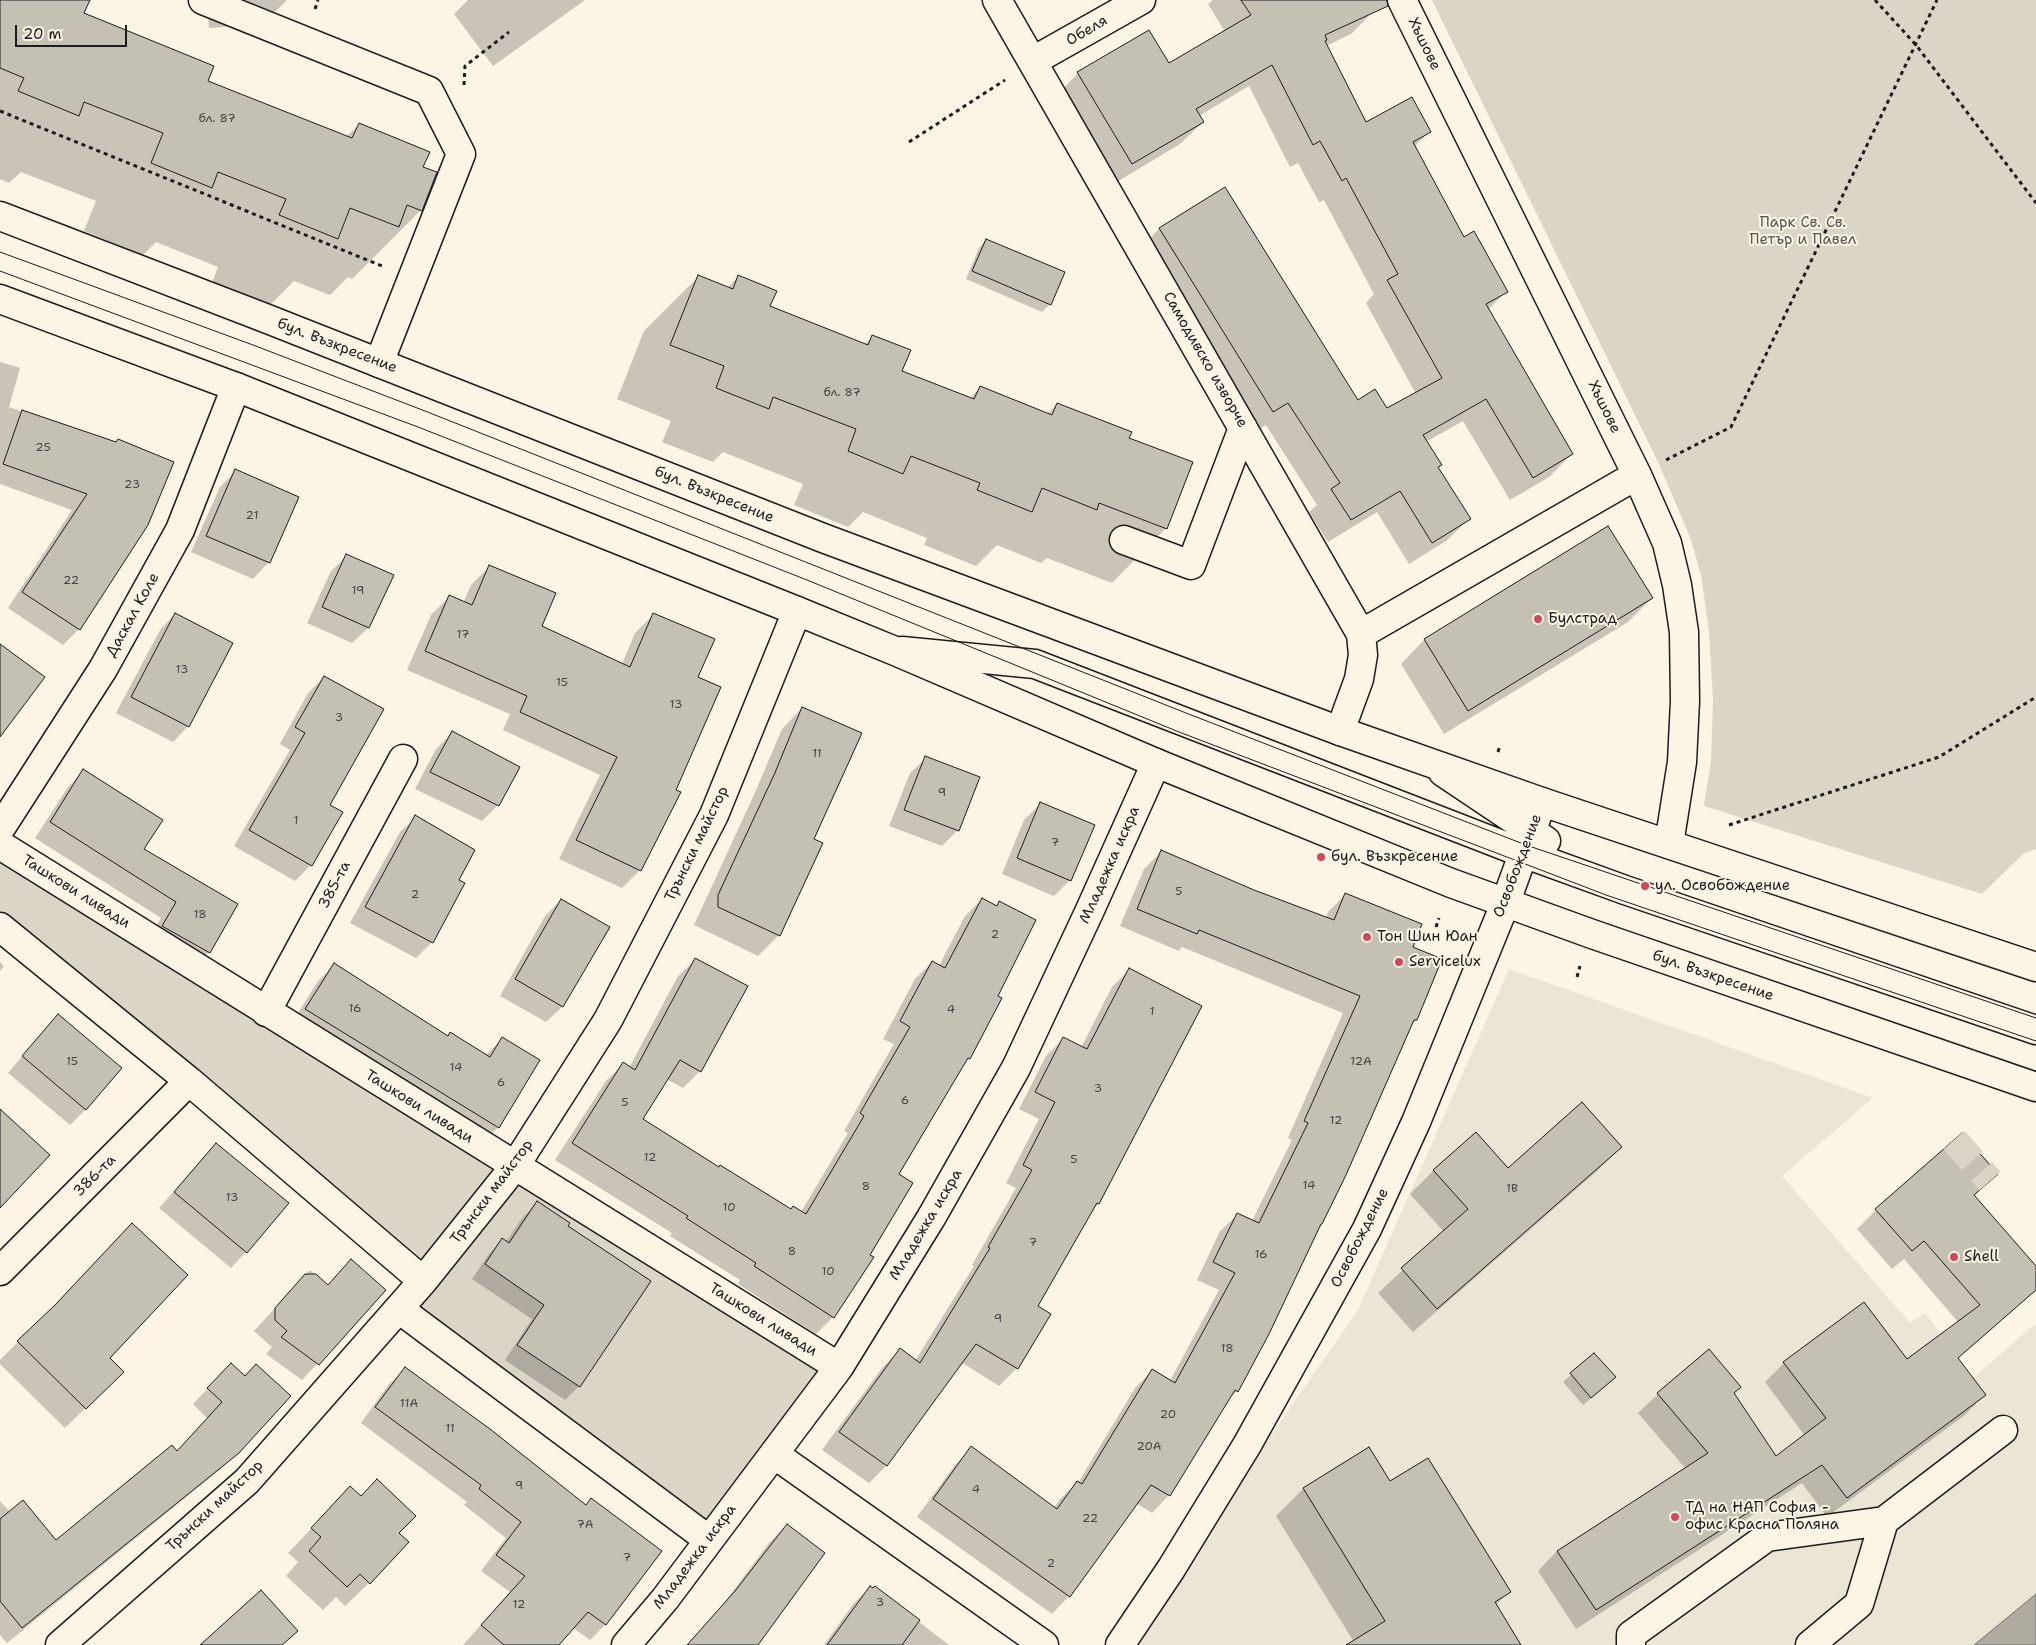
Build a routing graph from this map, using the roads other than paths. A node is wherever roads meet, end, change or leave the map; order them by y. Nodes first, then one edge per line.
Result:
1 (203, 0) edge
2 (997, 0) edge
3 (1140, 0) edge
4 (1402, 0) edge
5 (1033, 61) junction
6 (0, 216) edge
7 (0, 299) edge
8 (379, 363) junction
9 (236, 387) junction
10 (1243, 428) junction
11 (1638, 475) junction
12 (1124, 540) dead end
13 (797, 611) junction
14 (1361, 634) junction
15 (895, 651) junction
16 (1340, 731) junction
17 (403, 759) dead end
18 (1156, 763) junction
19 (1432, 764) junction
20 (1542, 802) junction
21 (0, 829) edge
22 (1527, 842) junction
23 (1669, 844) junction
24 (0, 845) edge
25 (1504, 904) junction
26 (0, 927) edge
27 (2036, 967) edge
28 (266, 1012) junction
29 (2036, 1030) edge
30 (190, 1081) junction
31 (2036, 1086) edge
32 (515, 1166) junction
33 (0, 1271) edge
34 (423, 1281) junction
35 (399, 1309) junction
36 (839, 1367) junction
37 (2003, 1430) dead end
38 (774, 1454) junction
39 (1884, 1521) junction
40 (709, 1540) junction
41 (60, 1645) edge
42 (626, 1645) edge
43 (1044, 1645) edge
44 (1120, 1645) edge
45 (1631, 1645) edge
46 (1810, 1645) edge

1 - 8 street
2 - 5 street, Самодивско изворче
3 - 5 street, Обеля
4 - 11 street, Хъшове
5 - 10 street, Самодивско изворче
6 - 8 street, бул. Възкресение
7 - 9 street, бул. Възкресение
8 - 16 street, бул. Възкресение
9 - 13 street, бул. Възкресение
9 - 21 street, Даскал Коле
10 - 12 street
10 - 14 street, Самодивско изворче
11 - 14 street
11 - 23 street, Хъшове
13 - 15 street, бул. Възкресение
13 - 32 street, Трънски майстор
14 - 16 street, Самодивско изворче
15 - 18 street, бул. Възкресение
15 - 22 street, бул. Възкресение
16 - 19 street, бул. Възкресение
17 - 28 street, 385-та
18 - 25 street, бул. Възкресение
18 - 36 street, Младежка искра
19 - 20 street, бул. Възкресение
19 - 22 street, бул. Възкресение
20 - 22 street, Освобождение
20 - 23 street, бул. Възкресение
22 - 25 street, Освобождение
22 - 29 street, бул. Възкресение
23 - 27 street, бул. Възкресение
24 - 28 street, Ташкови ливади
25 - 31 street, бул. Възкресение
25 - 44 street, Освобождение
26 - 30 street
28 - 32 street, Ташкови ливади
30 - 33 street, 386-та
30 - 34 street
32 - 34 street, Трънски майстор
32 - 36 street, Ташкови ливади
34 - 35 street, Трънски майстор
35 - 40 street
35 - 41 street, Трънски майстор
36 - 38 street, Младежка искра
37 - 39 street
38 - 40 street, Младежка искра
38 - 43 street
39 - 45 street
39 - 46 street
40 - 42 street, Младежка искра

